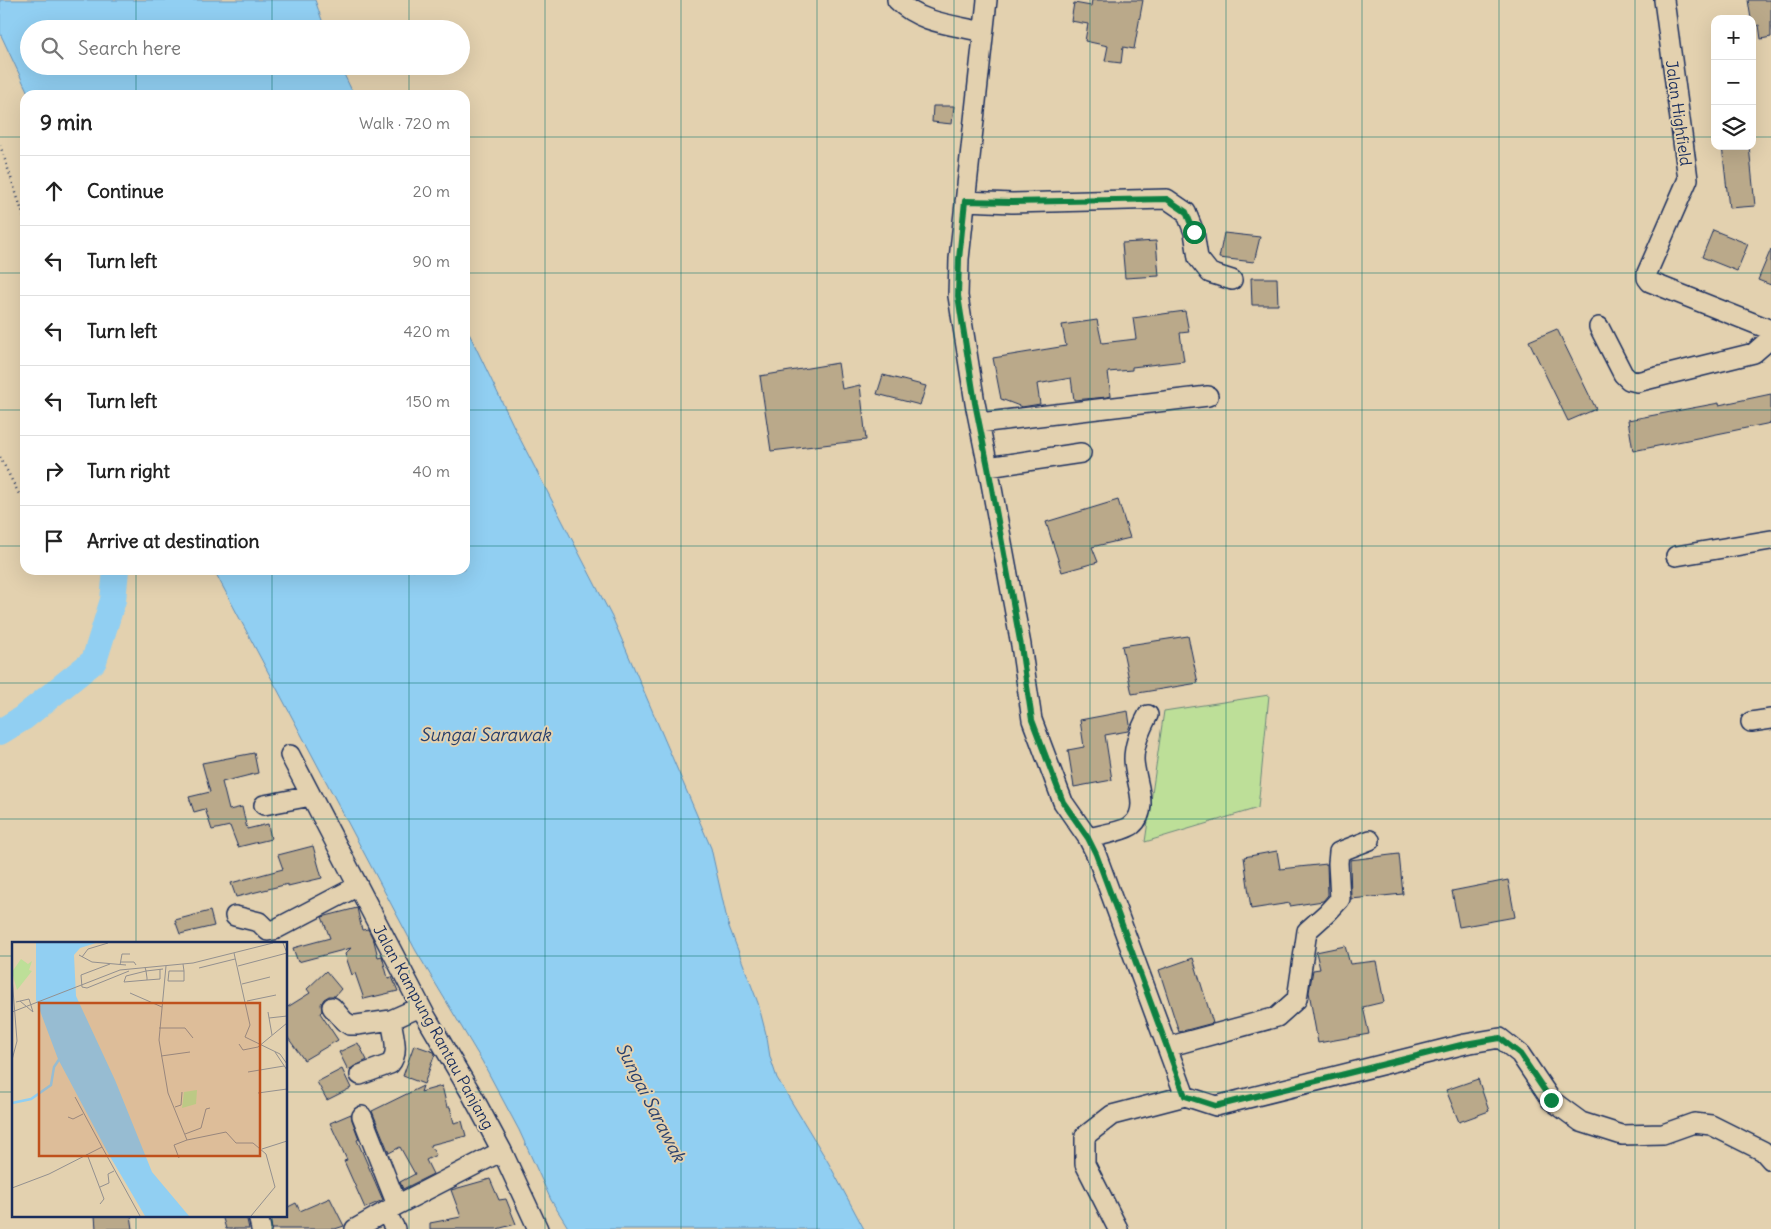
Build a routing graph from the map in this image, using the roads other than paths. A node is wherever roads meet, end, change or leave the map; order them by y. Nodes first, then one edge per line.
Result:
1 (897, 0) edge
2 (987, 0) edge
3 (1664, 0) edge
4 (983, 32) junction
5 (965, 201) junction
6 (1232, 280) dead end
7 (1599, 327) dead end
8 (1771, 330) edge
9 (1771, 338) edge
10 (1208, 396) dead end
11 (979, 423) junction
12 (1081, 453) dead end
13 (988, 467) junction
14 (1771, 540) edge
15 (1676, 556) dead end
16 (1148, 715) dead end
17 (1771, 719) edge
18 (1751, 722) dead end
19 (290, 755) dead end
20 (310, 796) junction
21 (264, 806) dead end
22 (1088, 838) junction
23 (1370, 840) dead end
24 (358, 886) junction
25 (235, 916) dead end
26 (332, 1007) dead end
27 (420, 1007) junction
28 (391, 1020) junction
29 (1167, 1047) junction
30 (360, 1076) dead end
31 (1185, 1096) junction
32 (362, 1116) dead end
33 (502, 1151) junction
34 (1771, 1160) edge
35 (392, 1208) junction
36 (258, 1216) edge
37 (261, 1229) edge
38 (355, 1229) edge
39 (395, 1229) edge
40 (538, 1229) edge
41 (1118, 1229) edge

1 - 4 street
2 - 4 street
3 - 8 street, Jalan Highfield
4 - 5 street
5 - 6 street
5 - 11 street
7 - 9 street
10 - 11 street
11 - 13 street
12 - 13 street
13 - 22 street
14 - 15 street
16 - 22 street
17 - 18 street
19 - 20 street, Jalan Kampung Rantau Panjang
20 - 21 street
20 - 24 street, Jalan Kampung Rantau Panjang
22 - 29 street
23 - 29 street
24 - 25 street
24 - 27 street, Jalan Kampung Rantau Panjang
26 - 28 street
27 - 28 street
27 - 33 street, Jalan Kampung Rantau Panjang
28 - 30 street
29 - 31 street
31 - 34 street
31 - 41 street
32 - 35 street
33 - 35 street
33 - 40 street, Jalan Kampung Rantau Panjang
35 - 38 street
35 - 39 street
36 - 37 street

